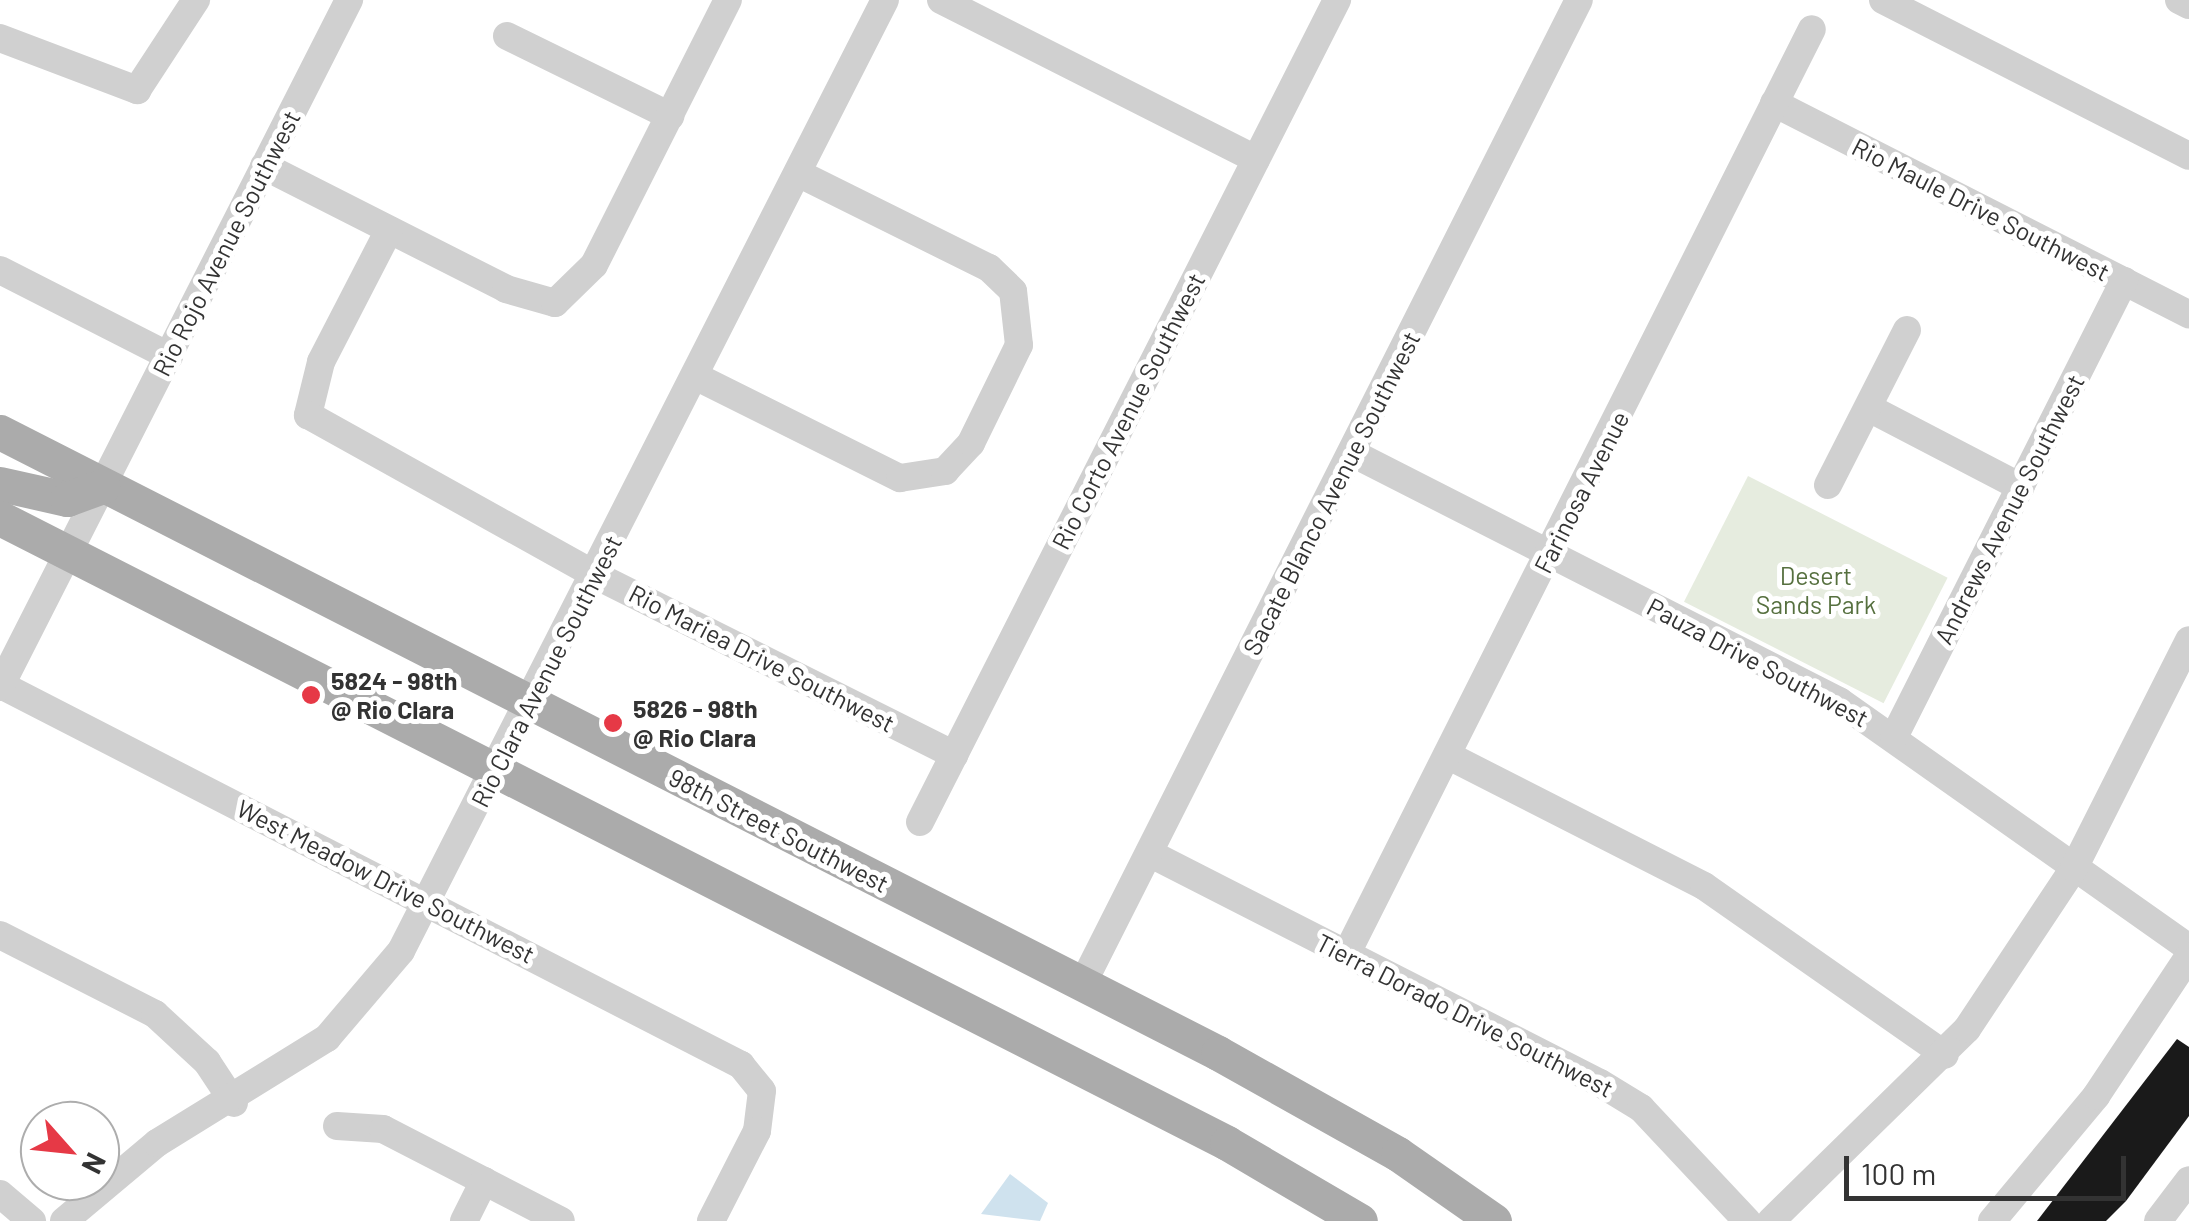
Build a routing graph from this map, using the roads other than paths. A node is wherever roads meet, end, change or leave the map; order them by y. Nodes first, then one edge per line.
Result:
1 (196, 0) edge
2 (349, 0) edge
3 (728, 0) edge
4 (885, 0) edge
5 (941, 0) edge
6 (1337, 0) edge
7 (1578, 0) edge
8 (1884, 0) edge
9 (2179, 0) edge
10 (2189, 5) edge
11 (1812, 29) dead end
12 (507, 36) dead end
13 (0, 38) edge
14 (1774, 103) junction
15 (670, 116) junction
16 (2189, 156) edge
17 (1256, 159) junction
18 (264, 166) junction
19 (798, 173) junction
20 (389, 230) junction
21 (0, 270) edge
22 (2124, 282) junction
23 (2189, 314) edge
24 (1907, 330) dead end
25 (169, 356) junction
26 (695, 376) junction
27 (1868, 408) junction
28 (0, 432) edge
29 (1352, 453) junction
30 (0, 484) edge
31 (103, 486) junction
32 (1828, 486) dead end
33 (2021, 486) junction
34 (0, 518) edge
35 (1550, 553) junction
36 (68, 554) junction
37 (594, 574) junction
38 (2189, 640) edge
39 (0, 686) edge
40 (530, 703) junction
41 (1894, 737) junction
42 (954, 754) junction
43 (1447, 756) junction
44 (494, 772) junction
45 (920, 822) dead end
46 (1149, 853) junction
47 (2074, 868) junction
48 (428, 902) junction
49 (0, 935) edge
50 (2189, 948) edge
51 (1347, 953) junction
52 (2189, 956) edge
53 (1082, 985) junction
54 (1944, 1055) junction
55 (234, 1103) junction
56 (337, 1126) dead end
57 (2189, 1180) edge
58 (484, 1181) junction
59 (0, 1194) edge
60 (32, 1221) edge
61 (64, 1221) edge
62 (464, 1221) edge
63 (561, 1221) edge
64 (711, 1221) edge
65 (1360, 1221) edge
66 (1494, 1221) edge
67 (1747, 1221) edge
68 (1770, 1221) edge
69 (1992, 1221) edge
70 (2158, 1221) edge

1 - 13 street
2 - 18 street, Rio Rojo Avenue Southwest
3 - 15 street
4 - 19 street, Rio Clara Avenue Southwest
5 - 17 street
6 - 17 street, Rio Corto Avenue Southwest
7 - 29 street, Sacate Blanco Avenue Southwest
8 - 16 street
9 - 10 street
11 - 14 street, Farinosa Avenue
12 - 15 street
14 - 22 street, Rio Maule Drive Southwest
14 - 35 street, Farinosa Avenue
15 - 20 street
17 - 42 street, Rio Corto Avenue Southwest
18 - 20 street
18 - 25 street, Rio Rojo Avenue Southwest
19 - 26 street, Rio Clara Avenue Southwest
19 - 26 street
20 - 37 street, Rio Mariea Drive Southwest
21 - 25 street
22 - 23 street, Rio Maule Drive Southwest
22 - 33 street, Andrews Avenue Southwest
24 - 27 street
25 - 31 street, Rio Rojo Avenue Southwest
26 - 37 street, Rio Clara Avenue Southwest
27 - 32 street
27 - 33 street
28 - 31 main road, 98th Street Southwest
29 - 35 street, Pauza Drive Southwest
29 - 46 street, Sacate Blanco Avenue Southwest
30 - 31 main road
31 - 36 street, Rio Rojo Avenue Southwest
31 - 40 main road, 98th Street Southwest
33 - 41 street, Andrews Avenue Southwest
34 - 36 main road
35 - 41 street, Pauza Drive Southwest
35 - 43 street, Farinosa Avenue
36 - 39 street, Rio Rojo Avenue Southwest
36 - 44 main road
37 - 40 street, Rio Clara Avenue Southwest
37 - 42 street, Rio Mariea Drive Southwest
38 - 47 street
39 - 48 street, West Meadow Drive Southwest
40 - 44 street, Rio Clara Avenue Southwest
40 - 53 main road, 98th Street Southwest
41 - 47 street, Pauza Drive Southwest
42 - 45 street, Rio Corto Avenue Southwest
43 - 51 street, Farinosa Avenue
43 - 54 street
44 - 48 street, Rio Clara Avenue Southwest
44 - 65 main road
46 - 51 street, Tierra Dorado Drive Southwest
46 - 53 street, Sacate Blanco Avenue Southwest
47 - 50 street, Pauza Drive Southwest
47 - 54 street
48 - 55 street, Rio Clara Avenue Southwest
48 - 64 street, West Meadow Drive Southwest
49 - 55 street
51 - 67 street, Tierra Dorado Drive Southwest
52 - 69 street
53 - 66 main road, 98th Street Southwest
54 - 68 street
55 - 61 street, Rio Clara Avenue Southwest
56 - 58 street
57 - 70 street
58 - 62 street
58 - 63 street
59 - 60 street

